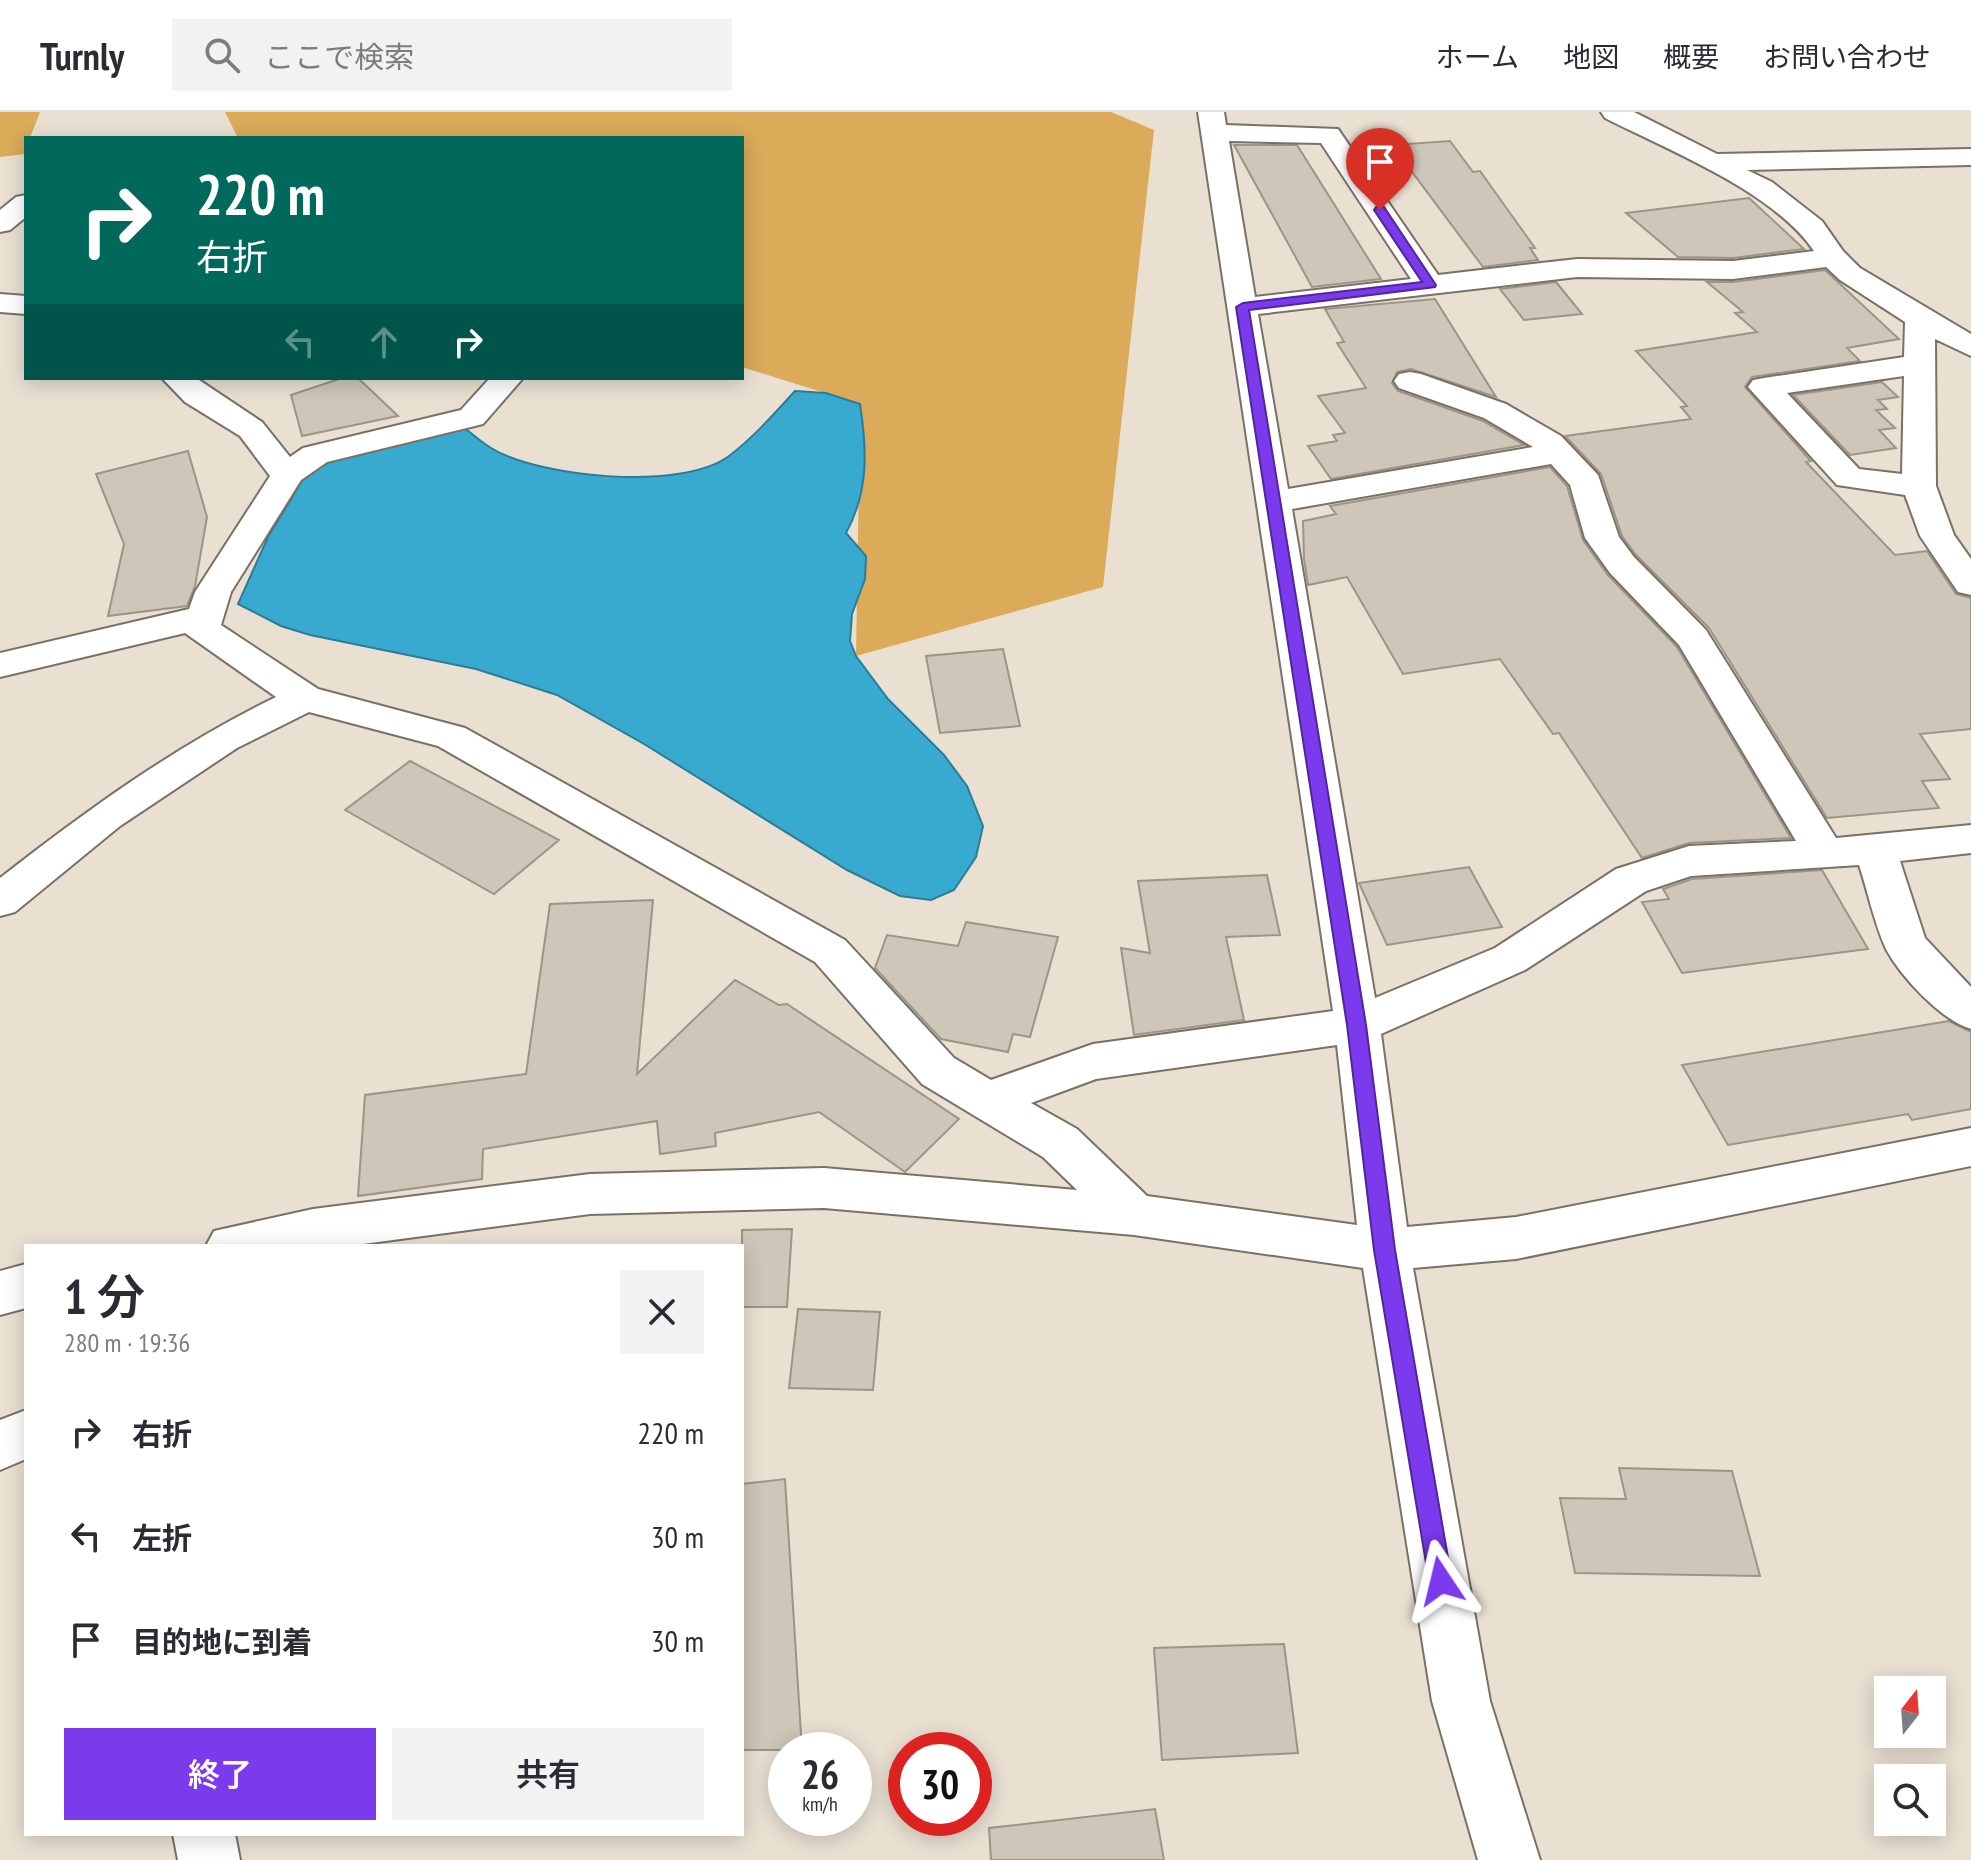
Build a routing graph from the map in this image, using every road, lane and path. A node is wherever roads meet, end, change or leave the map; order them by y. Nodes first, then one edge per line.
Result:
1 (1614, 112) edge
2 (1213, 122) edge
3 (1971, 157) edge
4 (1712, 162) junction
5 (24, 205) edge
6 (0, 224) edge
7 (1833, 257) junction
8 (1430, 285) junction
9 (0, 303) edge
10 (24, 305) edge
11 (1243, 307) junction
12 (1920, 318) junction
13 (1971, 347) edge
14 (1920, 364) junction
15 (180, 380) edge
16 (505, 380) edge
17 (1410, 381) dead end
18 (1558, 453) junction
19 (288, 474) junction
20 (1919, 486) junction
21 (1273, 502) junction
22 (1971, 584) edge
23 (205, 617) junction
24 (0, 665) edge
25 (305, 698) junction
26 (1971, 839) edge
27 (1875, 849) junction
28 (1825, 854) junction
29 (0, 901) edge
30 (1971, 1012) edge
31 (1357, 1025) junction
32 (988, 1100) junction
33 (1971, 1147) edge
34 (1134, 1215) junction
35 (388, 1232) edge
36 (253, 1244) edge
37 (1385, 1250) junction
38 (24, 1287) edge
39 (0, 1293) edge
40 (24, 1435) edge
41 (0, 1445) edge
42 (204, 1836) edge
43 (209, 1860) edge
44 (1509, 1860) edge

1 - 4 street
2 - 8 street
2 - 11 street
3 - 4 street
4 - 7 street
5 - 6 street
7 - 8 street
7 - 12 street
8 - 11 street
9 - 10 street
11 - 21 street
12 - 13 street
12 - 14 street
14 - 20 street
14 - 20 street
15 - 19 street
16 - 19 street
17 - 18 street
18 - 21 street
18 - 28 street
19 - 23 street
20 - 22 street
21 - 31 street
23 - 24 street
23 - 25 street
25 - 29 street
25 - 32 street
26 - 27 street
27 - 28 street
27 - 30 street
28 - 31 street
31 - 32 street
31 - 37 street
32 - 34 street
33 - 37 street
34 - 35 street
34 - 37 street
35 - 36 street
37 - 44 street
38 - 39 street
40 - 41 street
42 - 43 street

